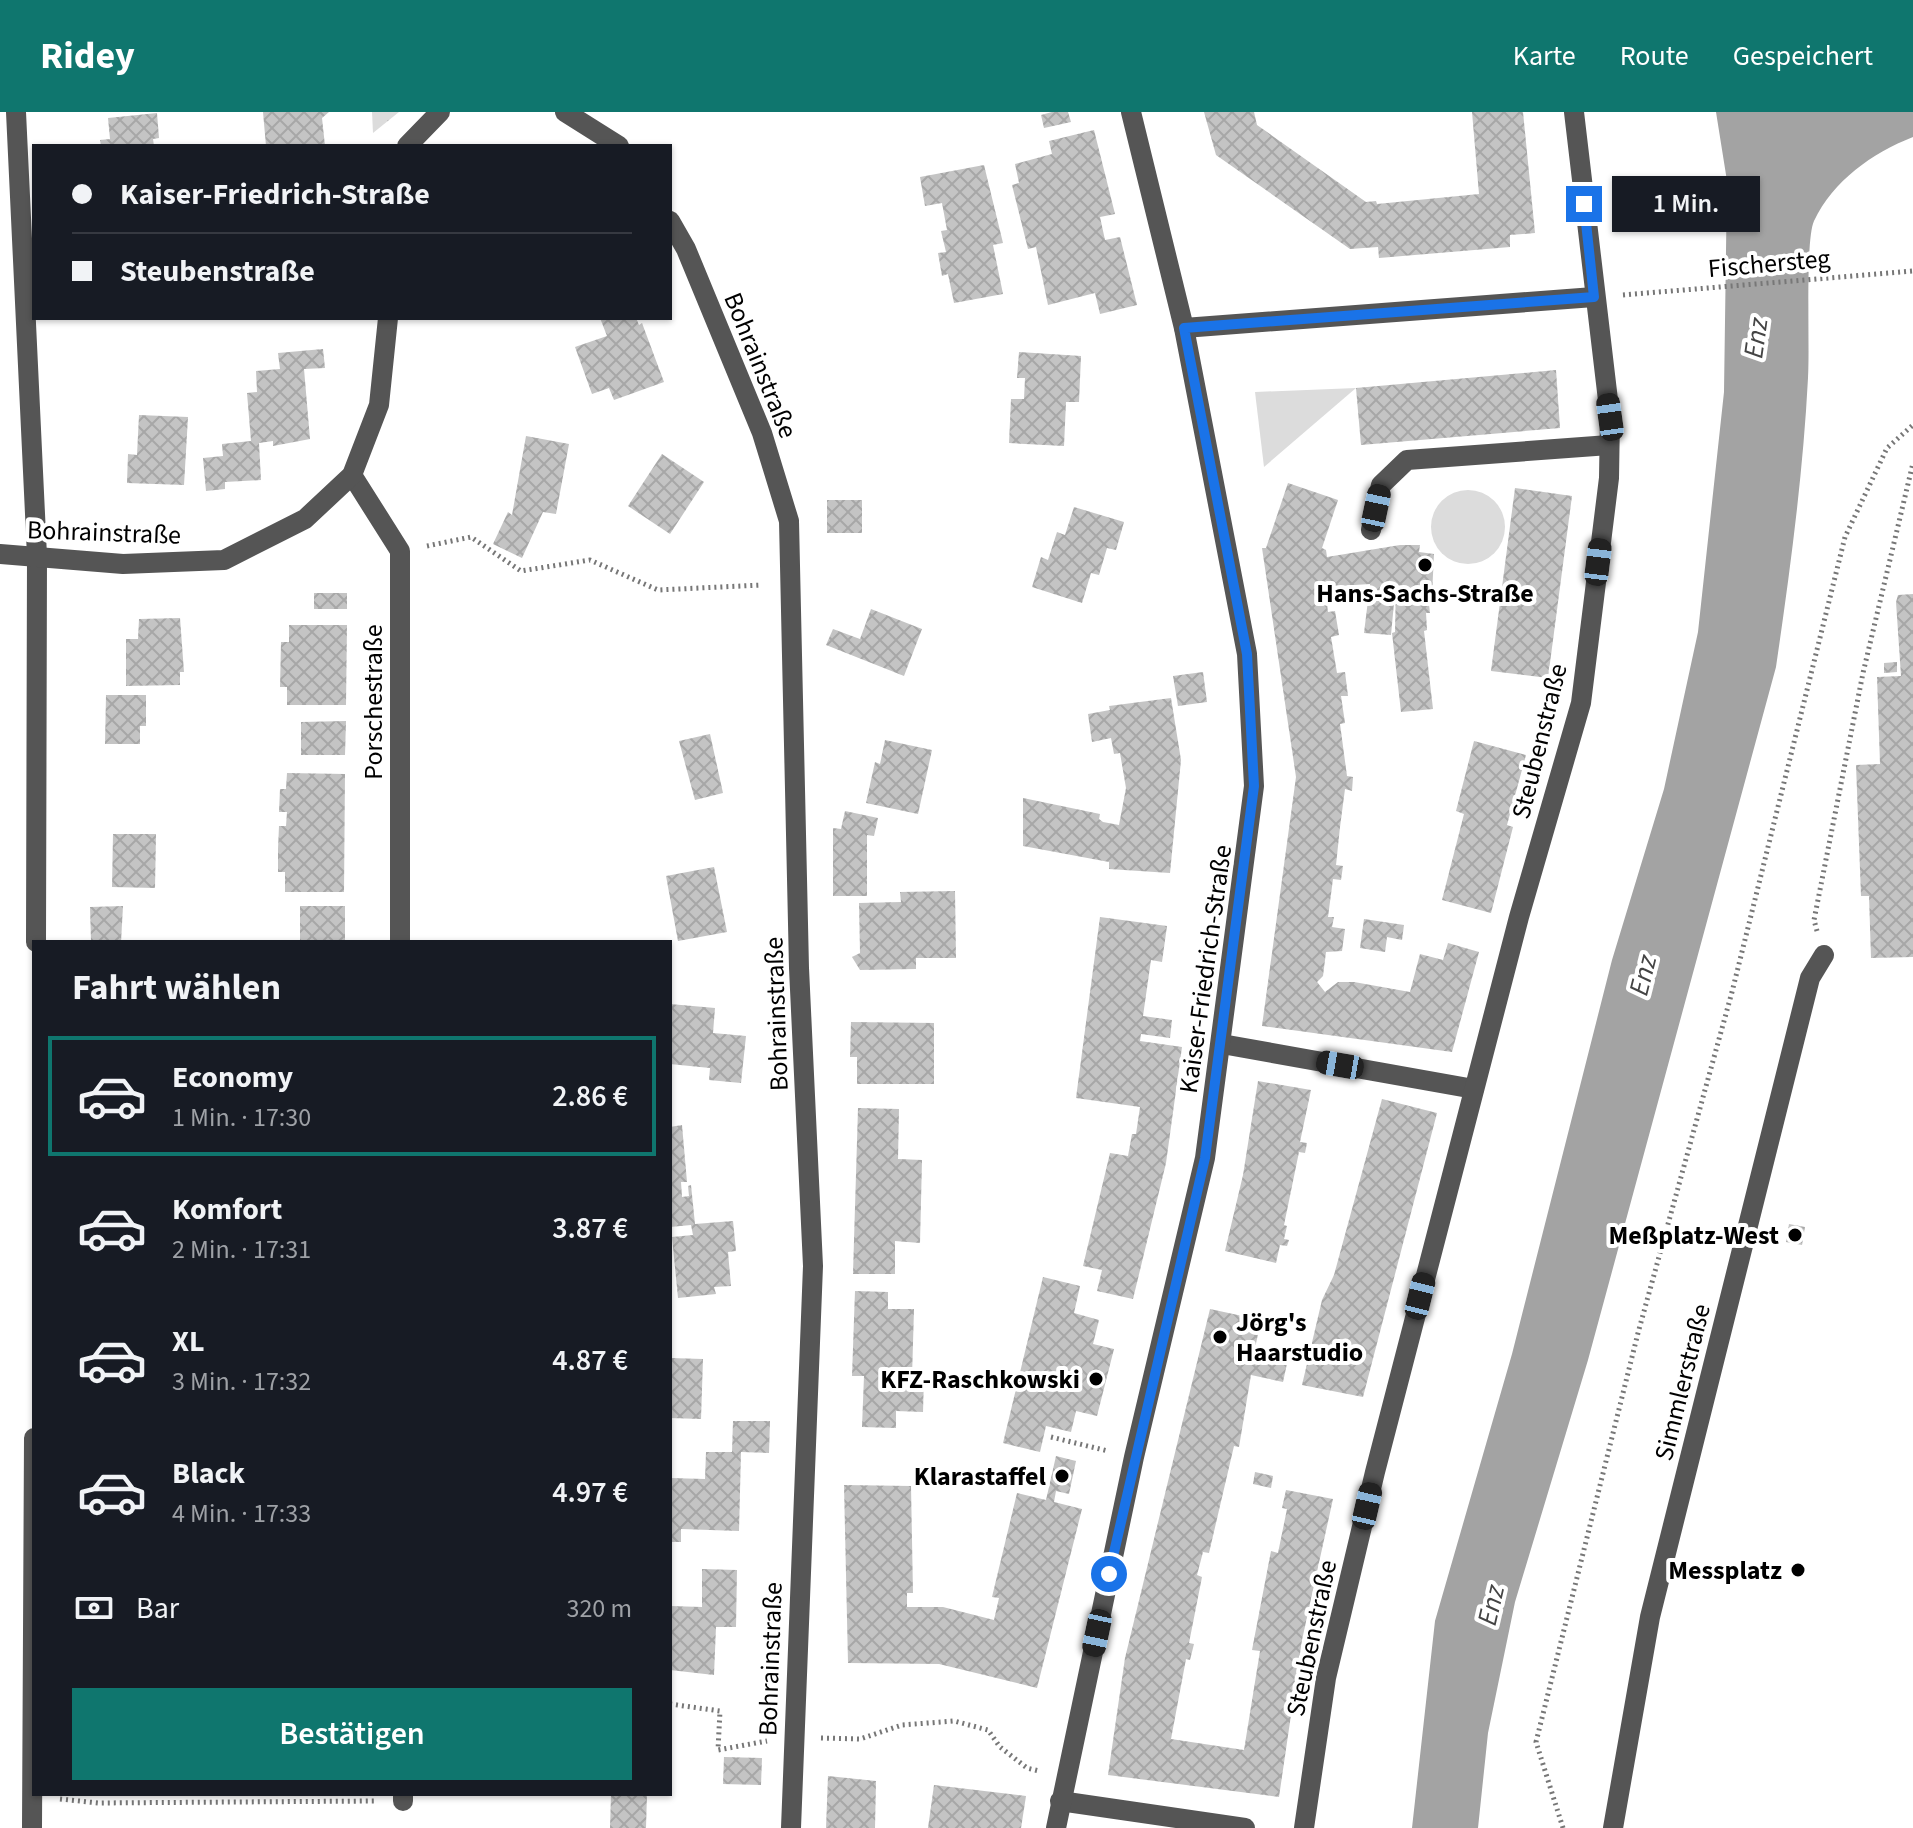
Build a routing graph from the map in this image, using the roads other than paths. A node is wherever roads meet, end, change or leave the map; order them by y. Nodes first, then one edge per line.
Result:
1 (16, 112) edge
2 (440, 112) edge
3 (565, 112) edge
4 (1131, 112) edge
5 (1574, 112) edge
6 (409, 144) edge
7 (616, 144) edge
8 (672, 224) edge
9 (1594, 297) junction
10 (388, 320) edge
11 (1184, 328) junction
12 (1609, 445) junction
13 (352, 475) junction
14 (1371, 530) dead end
15 (0, 554) edge
16 (37, 556) junction
17 (36, 940) edge
18 (400, 940) edge
19 (1824, 955) road end
20 (1222, 1044) junction
21 (1474, 1089) junction
22 (32, 1796) edge
23 (1060, 1801) junction
24 (32, 1828) edge
25 (791, 1828) edge
26 (1056, 1828) edge
27 (1245, 1828) edge
28 (1304, 1828) edge
29 (1613, 1828) edge

1 - 16 street
2 - 6 street
3 - 7 street
4 - 11 street, Kaiser-Friedrich-Straße
5 - 9 street, Steubenstraße
8 - 25 street, Bohrainstraße
9 - 11 street
9 - 12 street, Steubenstraße
10 - 13 street, Bohrainstraße
11 - 20 street, Kaiser-Friedrich-Straße
12 - 14 street
12 - 21 street, Steubenstraße
13 - 16 street, Bohrainstraße
13 - 18 street, Porschestraße
15 - 16 street, Bohrainstraße
16 - 17 street
19 - 29 street, Simmlerstraße
20 - 21 street
20 - 23 street, Kaiser-Friedrich-Straße
21 - 28 street, Steubenstraße
22 - 24 street
23 - 26 street, Kaiser-Friedrich-Straße
23 - 27 street

